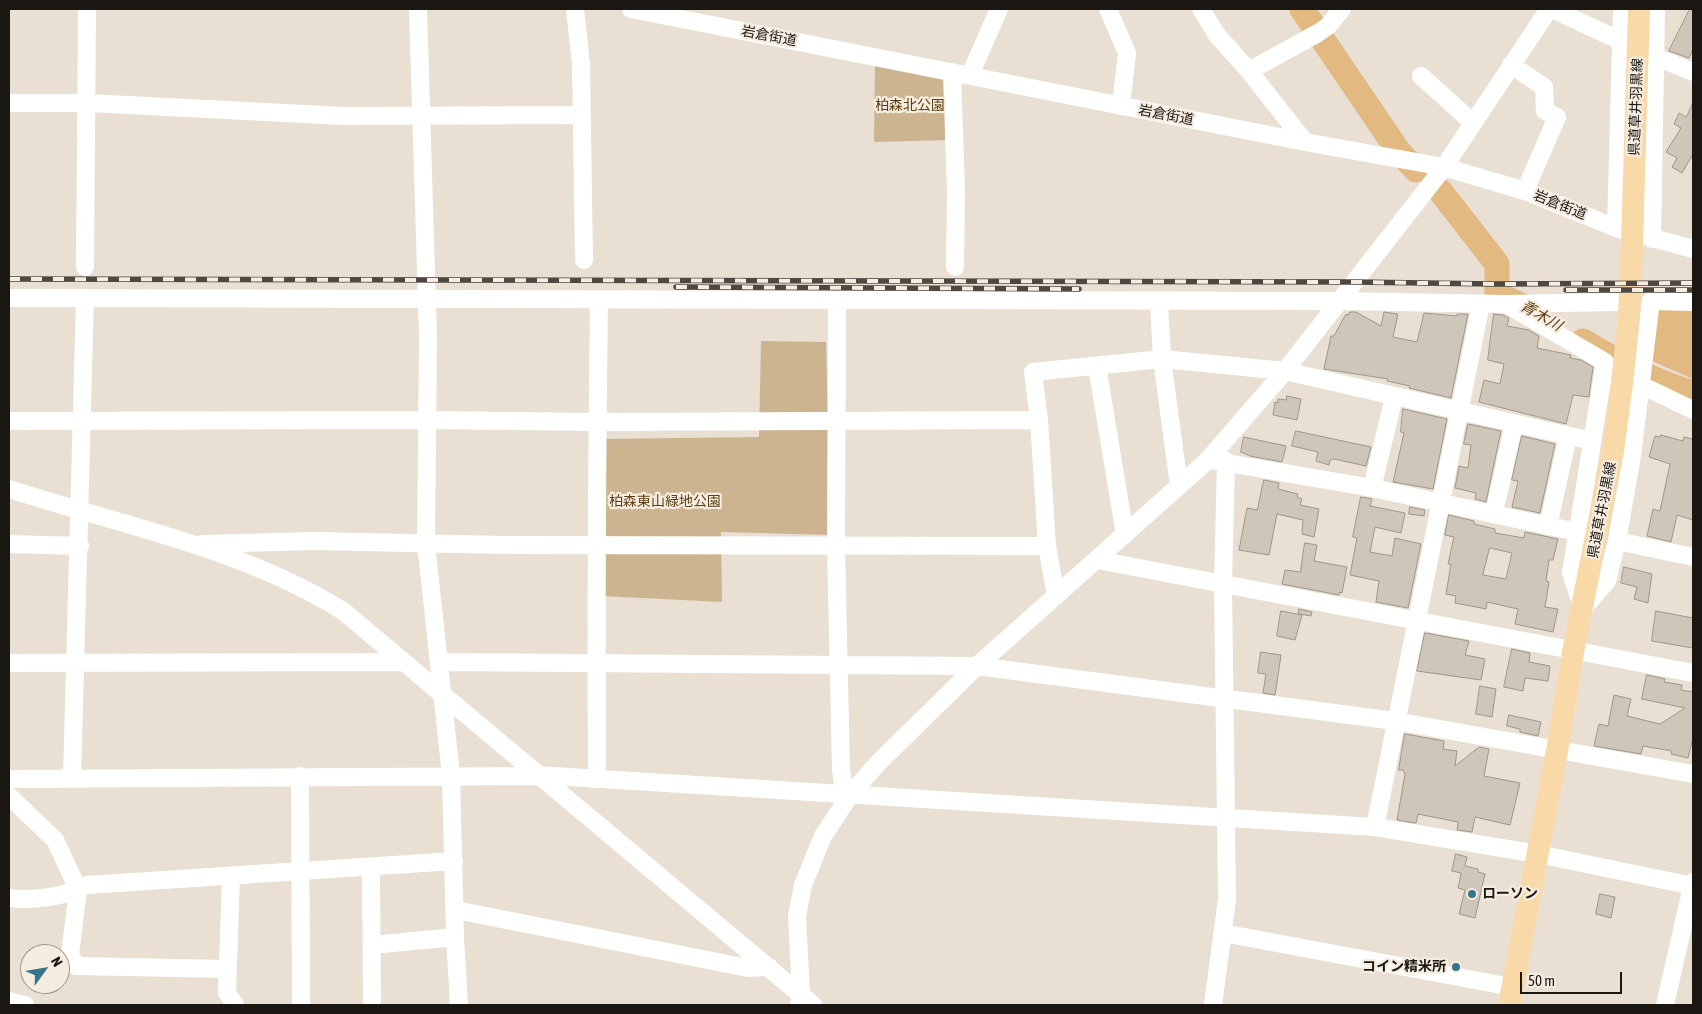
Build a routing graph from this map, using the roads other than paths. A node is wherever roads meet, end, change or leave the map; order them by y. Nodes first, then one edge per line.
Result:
1 (87, 9) edge
2 (418, 9) edge
3 (575, 9) edge
4 (631, 9) edge
5 (999, 9) edge
6 (1201, 9) edge
7 (1342, 9) edge
8 (1551, 9) edge
9 (1622, 9) edge
10 (1639, 9) edge
11 (1656, 9) edge
12 (1113, 11) edge
13 (1621, 41) junction
14 (1656, 57) junction
15 (1511, 65) junction
16 (1691, 66) edge
17 (1249, 71) junction
18 (952, 72) junction
19 (970, 75) junction
20 (1421, 76) dead end
21 (88, 102) junction
22 (9, 104) edge
23 (1121, 106) junction
24 (422, 115) junction
25 (580, 115) junction
26 (1472, 122) junction
27 (1305, 142) junction
28 (1444, 167) junction
29 (1525, 191) junction
30 (1616, 228) junction
31 (1652, 238) junction
32 (1693, 249) edge
33 (584, 260) dead end
34 (955, 266) dead end
35 (85, 268) dead end
36 (9, 298) edge
37 (85, 298) junction
38 (426, 299) junction
39 (599, 300) junction
40 (837, 301) junction
41 (1340, 301) junction
42 (1159, 302) junction
43 (1616, 302) dead end
44 (1693, 302) edge
45 (1481, 304) junction
46 (1506, 304) junction
47 (1162, 359) junction
48 (1097, 366) junction
49 (1285, 371) junction
50 (1641, 385) junction
51 (1394, 397) junction
52 (1693, 410) edge
53 (1459, 411) junction
54 (425, 420) junction
55 (838, 420) junction
56 (1039, 420) junction
57 (9, 421) edge
58 (82, 421) junction
59 (599, 422) junction
60 (1514, 424) junction
61 (1568, 436) junction
62 (1592, 441) junction
63 (1208, 460) junction
64 (1226, 461) junction
65 (1179, 486) junction
66 (1372, 488) junction
67 (9, 489) edge
68 (1441, 502) junction
69 (81, 512) junction
70 (1494, 513) junction
71 (1548, 526) junction
72 (1577, 532) junction
73 (1125, 534) junction
74 (1617, 541) junction
75 (426, 543) junction
76 (9, 544) edge
77 (595, 544) junction
78 (193, 545) junction
79 (836, 545) junction
80 (80, 546) junction
81 (1047, 546) junction
82 (1693, 557) edge
83 (1097, 560) junction
84 (1223, 583) junction
85 (1056, 596) junction
86 (1583, 609) junction
87 (1416, 622) junction
88 (1573, 652) junction
89 (403, 662) junction
90 (439, 662) junction
91 (596, 662) junction
92 (75, 663) junction
93 (9, 664) edge
94 (839, 664) junction
95 (977, 666) junction
96 (1693, 673) edge
97 (441, 694) junction
98 (1225, 698) junction
99 (1395, 721) junction
100 (1557, 751) junction
101 (1693, 774) edge
102 (451, 775) junction
103 (537, 775) junction
104 (300, 776) junction
105 (9, 778) edge
106 (72, 778) junction
107 (597, 778) junction
108 (850, 795) junction
109 (9, 796) edge
110 (16, 809) edge
111 (1226, 817) junction
112 (1375, 827) junction
113 (1538, 854) junction
114 (454, 861) junction
115 (371, 866) junction
116 (300, 870) junction
117 (231, 876) junction
118 (1693, 885) edge
119 (78, 890) junction
120 (9, 898) edge
121 (456, 910) junction
122 (1223, 933) junction
123 (455, 937) junction
124 (372, 945) junction
125 (769, 967) junction
126 (228, 968) junction
127 (1511, 996) edge
128 (9, 1001) edge
129 (804, 1002) edge
130 (25, 1005) edge
131 (235, 1005) edge
132 (301, 1005) edge
133 (372, 1005) edge
134 (459, 1005) edge
135 (1214, 1005) edge
136 (1665, 1005) edge

1 - 21 street
2 - 24 street
3 - 25 street
4 - 18 street, 岩倉街道
5 - 19 street
6 - 17 street
7 - 17 street
8 - 13 street
8 - 15 street
9 - 13 street
10 - 86 main road, 県道草井羽黒線
11 - 14 street
12 - 23 street
13 - 30 street
14 - 16 street
14 - 31 street
15 - 26 street
15 - 29 street
17 - 27 street
18 - 19 street, 岩倉街道
18 - 34 street
19 - 23 street, 岩倉街道
20 - 26 street
21 - 22 street
21 - 24 street
21 - 35 street
23 - 27 street, 岩倉街道
24 - 25 street
24 - 38 street
25 - 33 street
26 - 28 street
27 - 28 street, 岩倉街道
28 - 29 street, 岩倉街道
28 - 41 street
29 - 30 street, 岩倉街道
30 - 31 street, 岩倉街道
31 - 32 street, 岩倉街道
36 - 37 street
37 - 38 street
37 - 58 street
38 - 39 street
38 - 54 street
39 - 40 street
39 - 59 street
40 - 42 street
40 - 55 street
41 - 42 street
41 - 45 street
41 - 49 street
42 - 47 street
43 - 46 street
44 - 50 street
45 - 46 street
45 - 53 street
46 - 62 street
47 - 48 street
47 - 49 street
47 - 65 street
48 - 56 street
48 - 73 street
49 - 51 street
49 - 63 street
50 - 52 street
50 - 74 street
51 - 53 street
51 - 66 street
53 - 60 street
53 - 68 street
54 - 58 street
54 - 59 street
54 - 75 street
55 - 56 street
55 - 59 street
55 - 79 street
56 - 81 street
57 - 58 street
58 - 69 street
59 - 77 street
60 - 61 street
60 - 70 street
61 - 62 street
61 - 71 street
62 - 72 street
63 - 64 street
63 - 65 street
64 - 66 street
64 - 84 street
65 - 73 street
66 - 68 street
67 - 69 street
68 - 70 street
68 - 87 street
69 - 78 street
69 - 80 street
70 - 71 street
71 - 72 street
72 - 86 street
73 - 83 street
74 - 82 street
74 - 86 street
75 - 77 street
75 - 78 street
75 - 90 street
76 - 80 street
77 - 79 street
77 - 91 street
78 - 89 street
79 - 81 street
79 - 94 street
80 - 92 street
81 - 85 street
83 - 84 street
83 - 85 street
84 - 87 street
84 - 98 street
85 - 95 street
86 - 88 main road, 県道草井羽黒線
87 - 88 street
87 - 99 street
88 - 96 street
88 - 100 main road, 県道草井羽黒線
89 - 92 street
89 - 97 street
90 - 91 street
90 - 97 street
91 - 94 street
91 - 107 street
92 - 93 street
92 - 106 street
94 - 95 street
94 - 108 street
95 - 98 street
95 - 108 street
97 - 102 street
97 - 103 street
98 - 99 street
98 - 111 street
99 - 100 street
99 - 112 street
100 - 101 street
100 - 113 main road, 県道草井羽黒線
102 - 103 street
102 - 104 street
102 - 114 street
103 - 107 street
103 - 125 street
104 - 106 street
104 - 116 street
105 - 106 street
107 - 108 street
108 - 111 street
108 - 129 street
109 - 110 street
110 - 119 street
111 - 112 street
111 - 122 street
112 - 113 street
113 - 118 street
113 - 127 main road, 県道草井羽黒線
114 - 115 street
114 - 121 street
115 - 116 street
115 - 124 street
116 - 117 street
116 - 132 street
117 - 119 street
117 - 126 street
118 - 136 street
119 - 120 street
119 - 126 street
121 - 123 street
121 - 125 street
122 - 127 street
122 - 135 street
123 - 124 street
123 - 134 street
124 - 133 street
125 - 129 street
126 - 131 street
128 - 130 street

